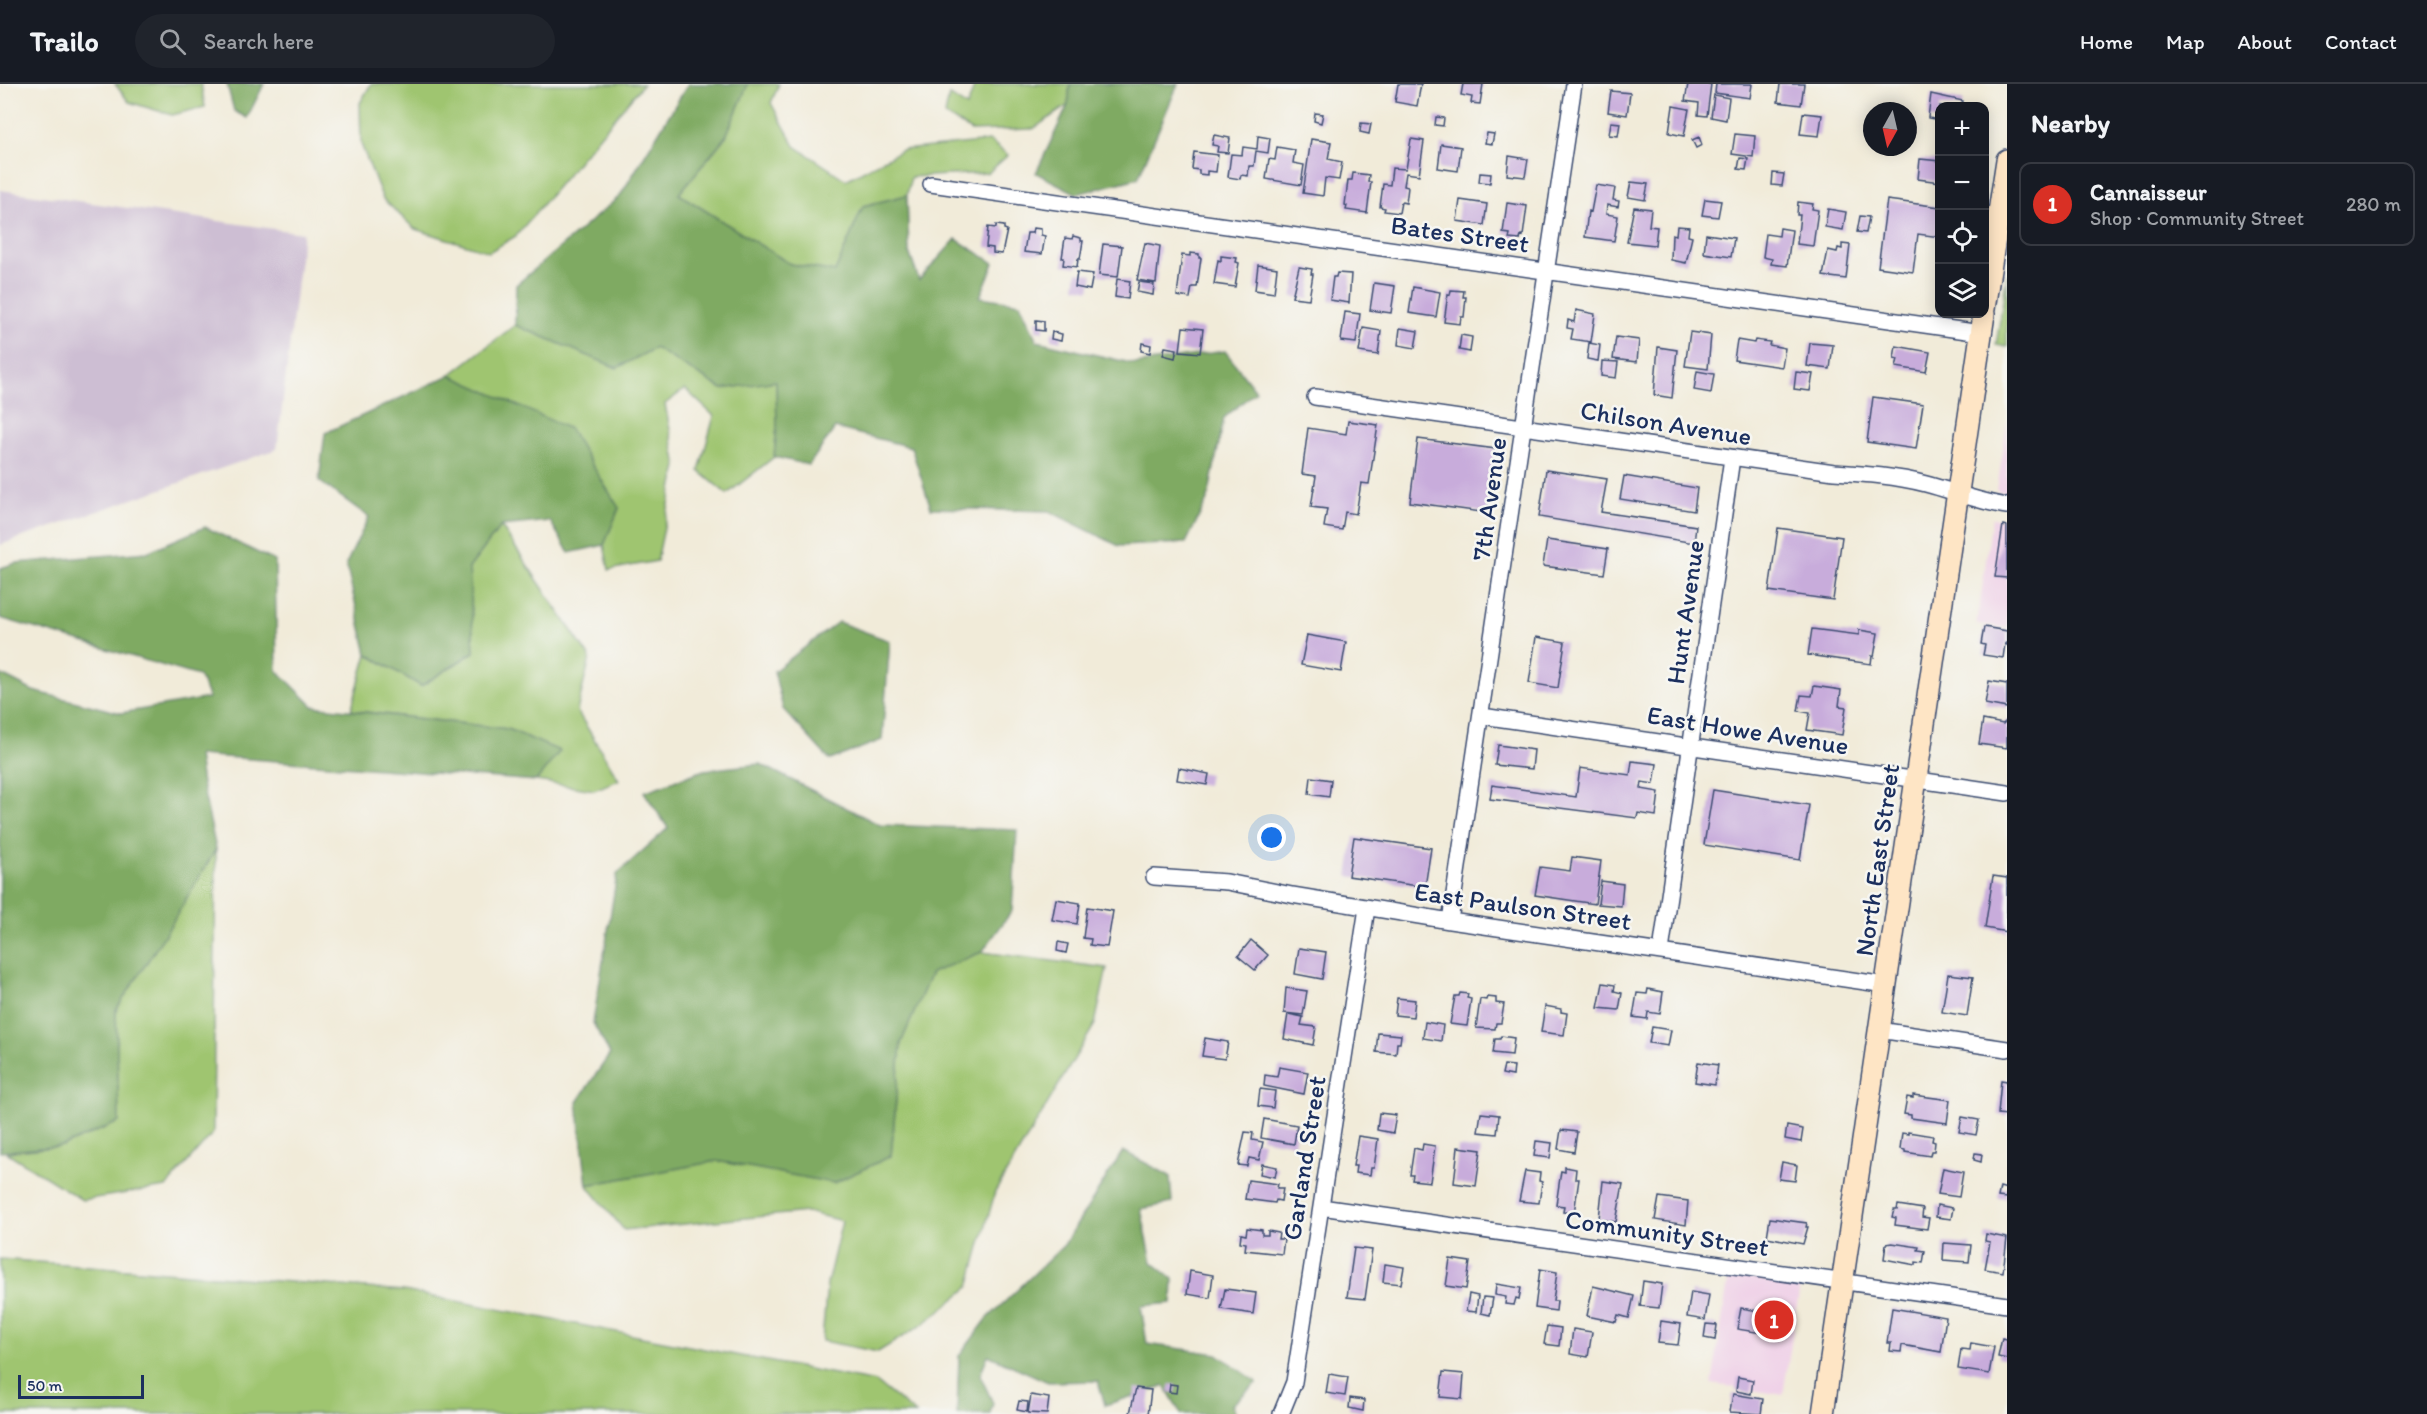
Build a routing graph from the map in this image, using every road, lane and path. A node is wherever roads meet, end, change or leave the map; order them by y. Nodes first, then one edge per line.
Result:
1 (1574, 84) edge
2 (2007, 160) edge
3 (931, 184) dead end
4 (1547, 270) junction
5 (1989, 278) edge
6 (1935, 313) edge
7 (1983, 318) edge
8 (1315, 397) dead end
9 (1524, 426) junction
10 (1732, 458) junction
11 (1958, 494) junction
12 (2007, 506) edge
13 (1482, 716) junction
14 (1691, 745) junction
15 (1916, 779) junction
16 (2007, 793) edge
17 (1154, 877) dead end
18 (1367, 908) junction
19 (1450, 921) junction
20 (1660, 951) junction
21 (1886, 985) junction
22 (1879, 1030) junction
23 (2007, 1048) edge
24 (1321, 1207) junction
25 (1843, 1282) junction
26 (2007, 1305) edge
27 (1281, 1414) edge
28 (1823, 1414) edge

1 - 4 street, 7th Avenue
2 - 5 main road, North East Street
3 - 4 street, Bates Street
4 - 6 street, Bates Street
4 - 9 street, 7th Avenue
7 - 11 main road, North East Street
8 - 9 street, Chilson Avenue
9 - 10 street, Chilson Avenue
9 - 13 street, 7th Avenue
10 - 11 street, Chilson Avenue
10 - 14 street, Hunt Avenue
11 - 12 street, Chilson Avenue
11 - 15 main road, North East Street
13 - 14 street, East Howe Avenue
13 - 19 street, 7th Avenue
14 - 15 street, East Howe Avenue
14 - 20 street, Hunt Avenue
15 - 16 street, East Howe Avenue
15 - 21 main road, North East Street
17 - 18 street, East Paulson Street
18 - 19 street, East Paulson Street
18 - 24 street, Garland Street
19 - 20 street, East Paulson Street
20 - 21 street, East Paulson Street
21 - 22 main road, North East Street
22 - 23 street
22 - 25 main road, North East Street
24 - 25 street, Community Street
24 - 27 street, Garland Street
25 - 26 street, Community Street
25 - 28 main road, North East Street

